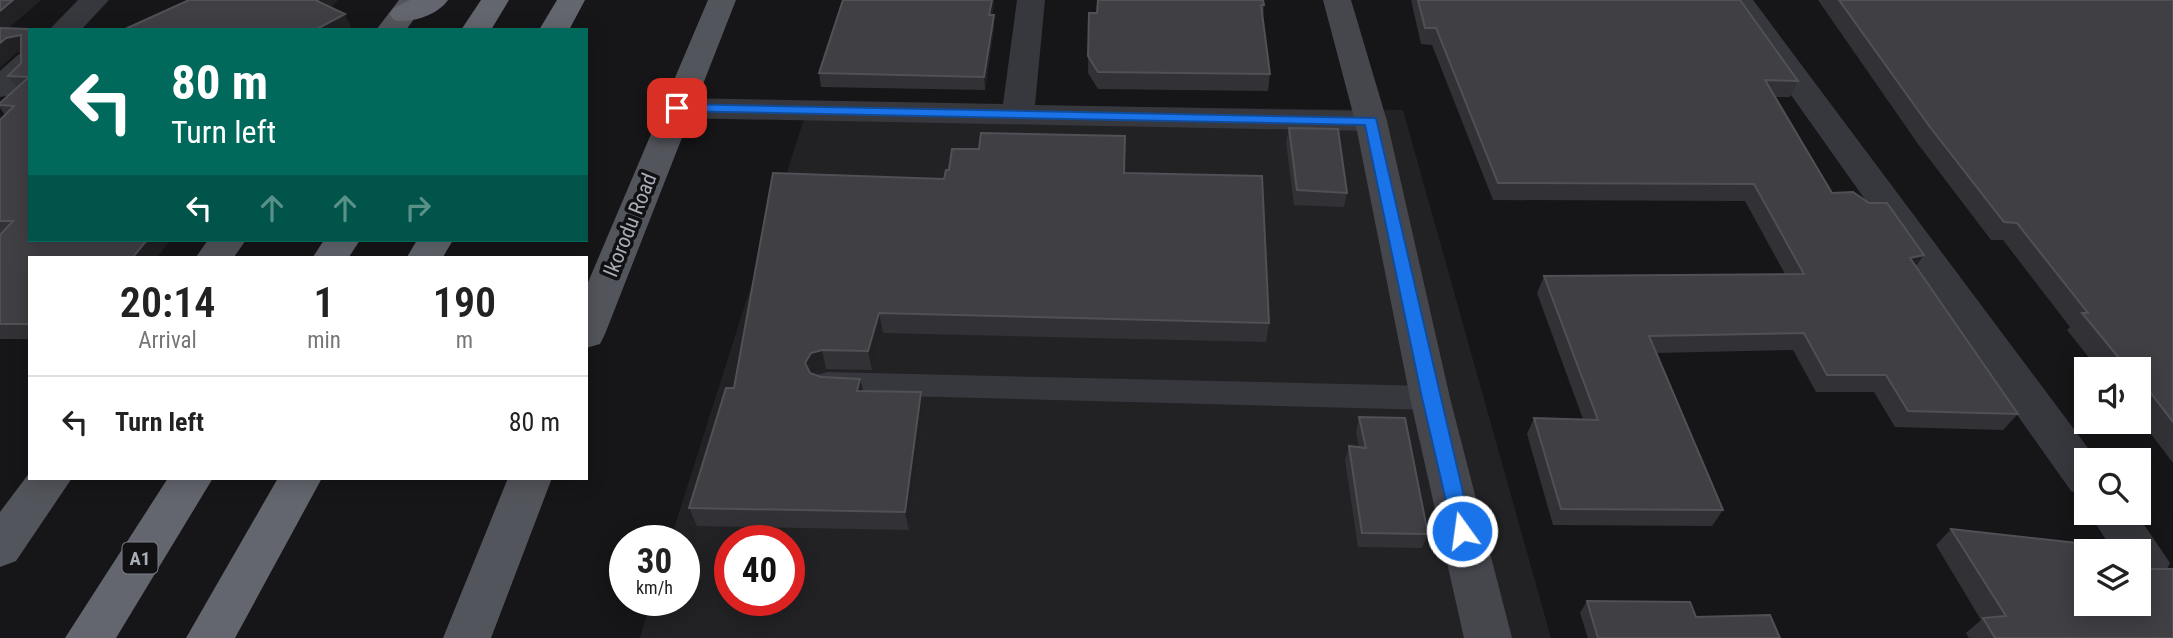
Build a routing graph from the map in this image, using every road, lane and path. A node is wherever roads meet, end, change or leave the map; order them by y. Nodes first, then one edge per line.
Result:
1 (95, 0) edge
2 (434, 0) edge
3 (495, 0) edge
4 (571, 0) edge
5 (722, 0) edge
6 (1031, 0) edge
7 (1337, 0) edge
8 (1738, 0) edge
9 (403, 14) edge
10 (66, 28) edge
11 (477, 28) edge
12 (555, 28) edge
13 (28, 45) edge
14 (0, 46) edge
15 (28, 63) edge
16 (0, 88) edge
17 (677, 108) junction
18 (1018, 113) junction
19 (1371, 121) junction
20 (226, 242) edge
21 (215, 256) edge
22 (588, 329) edge
23 (827, 383) edge
24 (1430, 398) junction
25 (2074, 462) edge
26 (49, 480) edge
27 (190, 480) edge
28 (299, 480) edge
29 (529, 480) edge
30 (0, 547) edge
31 (89, 638) edge
32 (210, 638) edge
33 (467, 638) edge
34 (1488, 638) edge

1 - 10 street
2 - 9 highway
3 - 11 highway
4 - 12 highway
5 - 17 main road, Ikorodu Road
6 - 18 street
7 - 19 street
8 - 25 street
13 - 14 street
15 - 16 street
17 - 18 street
17 - 22 main road, Ikorodu Road
18 - 19 street
19 - 24 street
20 - 21 main road
23 - 24 lane
24 - 34 street
26 - 30 main road
27 - 31 highway, A1
28 - 32 highway
29 - 33 main road

